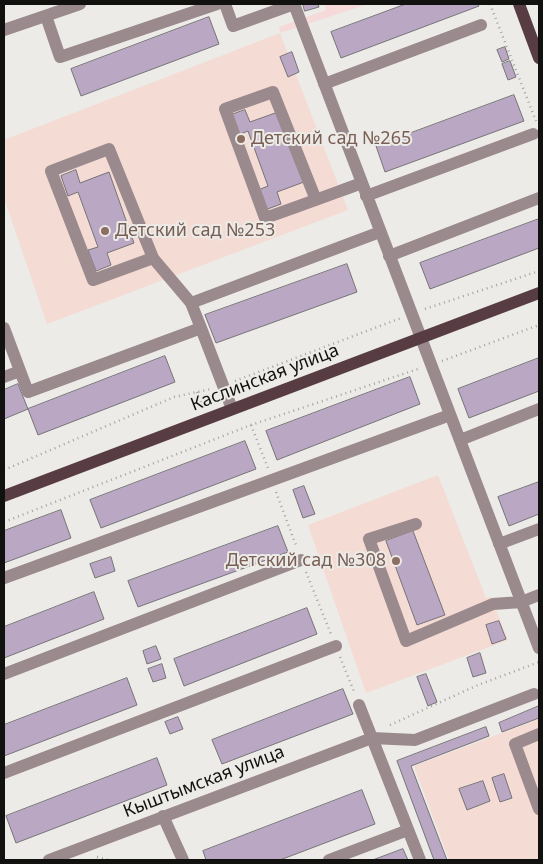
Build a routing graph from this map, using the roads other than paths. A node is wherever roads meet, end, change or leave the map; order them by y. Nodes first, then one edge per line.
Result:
1 (80, 4) edge
2 (217, 4) edge
3 (225, 4) edge
4 (294, 4) edge
5 (519, 4) edge
6 (46, 16) junction
7 (481, 25) dead end
8 (4, 30) edge
9 (539, 58) edge
10 (324, 84) junction
11 (536, 131) edge
12 (362, 183) junction
13 (366, 196) junction
14 (539, 198) edge
15 (316, 200) junction
16 (380, 232) junction
17 (389, 256) junction
18 (152, 258) junction
19 (539, 293) edge
20 (191, 303) junction
21 (4, 328) edge
22 (200, 328) junction
23 (421, 338) junction
24 (20, 371) junction
25 (4, 377) edge
26 (539, 409) edge
27 (232, 410) junction
28 (450, 415) junction
29 (460, 440) junction
30 (4, 496) edge
31 (416, 524) dead end
32 (539, 529) edge
33 (499, 544) junction
34 (301, 560) dead end
35 (4, 578) edge
36 (539, 595) edge
37 (521, 602) junction
38 (336, 646) dead end
39 (539, 648) edge
40 (4, 674) edge
41 (534, 694) dead end
42 (359, 705) dead end
43 (539, 734) edge
44 (371, 736) junction
45 (4, 774) edge
46 (539, 808) edge
47 (163, 816) junction
48 (408, 830) junction
49 (49, 860) edge
50 (183, 860) edge
51 (329, 860) edge
52 (420, 860) edge

1 - 6 street
2 - 6 street
3 - 4 street
4 - 10 street
5 - 9 main road
6 - 8 street
7 - 10 street
10 - 12 street
11 - 13 street
12 - 13 street
12 - 15 street
13 - 16 street
14 - 17 street
15 - 15 street
16 - 17 street
16 - 20 street
17 - 23 street
18 - 18 street
18 - 20 street
19 - 23 main road, Каслинская улица
20 - 22 street
21 - 24 street
22 - 24 street
22 - 27 street
23 - 27 main road, Каслинская улица
23 - 28 street
24 - 25 street
26 - 29 street
27 - 30 main road, Каслинская улица
28 - 29 street
28 - 35 street
29 - 33 street
31 - 37 street
32 - 33 street
33 - 37 street
34 - 40 street
36 - 37 street
37 - 39 street
38 - 45 street
41 - 44 street
42 - 44 street
43 - 46 street
44 - 47 street, Кыштымская улица
44 - 48 street
47 - 49 street, Кыштымская улица
47 - 50 street
48 - 51 street
48 - 52 street

